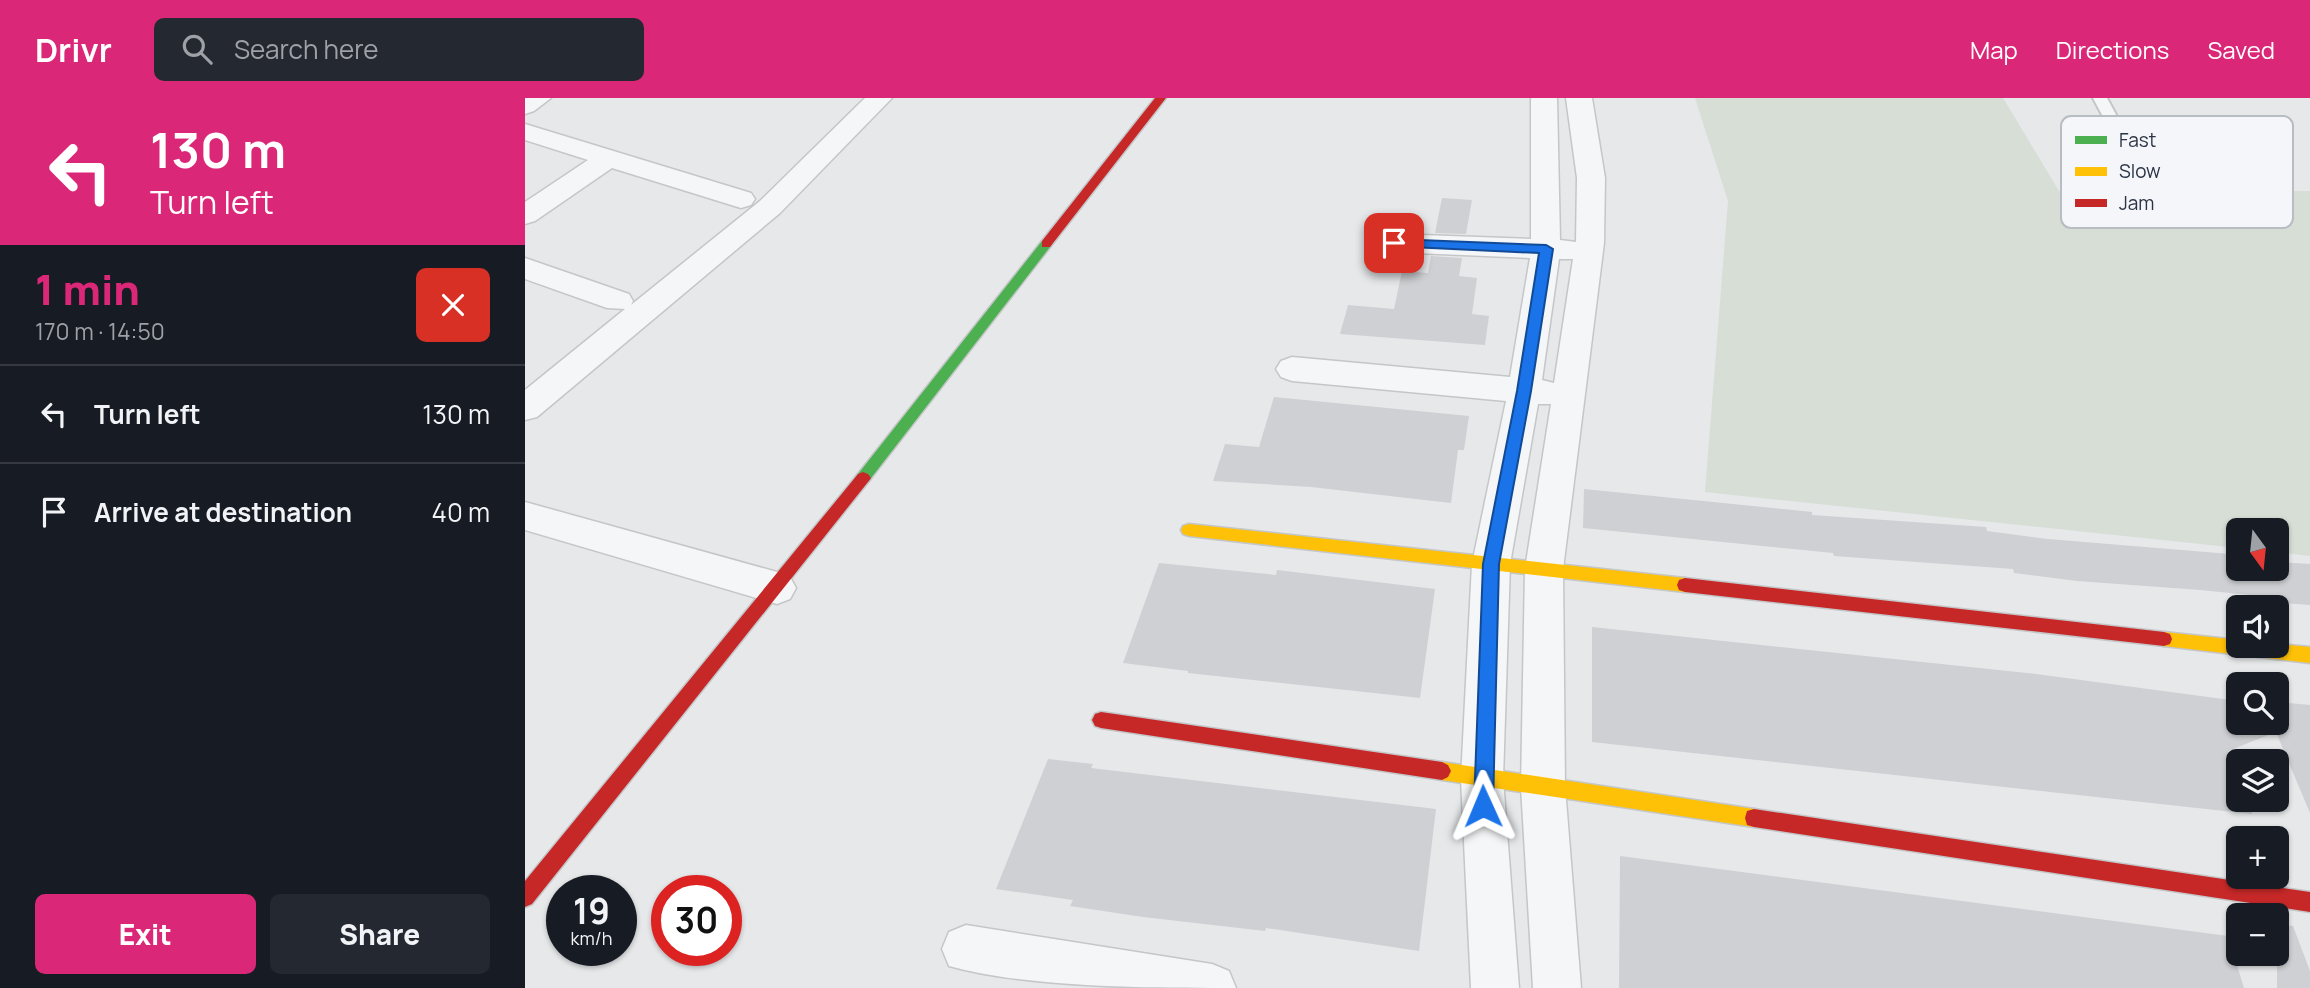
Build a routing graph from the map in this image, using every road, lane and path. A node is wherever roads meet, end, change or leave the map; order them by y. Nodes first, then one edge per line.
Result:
1 (538, 98) edge
2 (1161, 98) edge
3 (1543, 98) edge
4 (1579, 98) edge
5 (2100, 98) edge
6 (859, 100) edge
7 (525, 106) edge
8 (2110, 116) edge
9 (525, 132) edge
10 (609, 158) junction
11 (741, 199) dead end
12 (525, 215) edge
13 (1394, 243) dead end
14 (1546, 249) junction
15 (1589, 251) junction
16 (525, 268) edge
17 (618, 301) dead end
18 (1292, 369) dead end
19 (1524, 391) junction
20 (1569, 395) junction
21 (525, 408) edge
22 (525, 516) edge
23 (1189, 530) dead end
24 (1491, 564) junction
25 (1544, 569) junction
26 (777, 588) junction
27 (2310, 655) edge
28 (1101, 720) dead end
29 (1482, 779) junction
30 (1543, 787) junction
31 (525, 897) edge
32 (2310, 902) edge
33 (967, 949) dead end
34 (1212, 988) edge
35 (1495, 988) edge
36 (1557, 988) edge

1 - 7 street
2 - 26 street
3 - 14 street
4 - 15 street
5 - 8 lane
6 - 21 street
9 - 10 street
10 - 11 street
10 - 12 street
13 - 14 street
14 - 15 street
14 - 19 street
15 - 20 street
16 - 17 street
18 - 19 street
19 - 20 street
19 - 24 street
20 - 25 street
22 - 26 street
23 - 24 street
24 - 25 street
24 - 29 street
25 - 27 street
25 - 30 street
26 - 31 street
28 - 29 street
29 - 30 street
29 - 35 street
30 - 32 street
30 - 36 street
33 - 34 street

